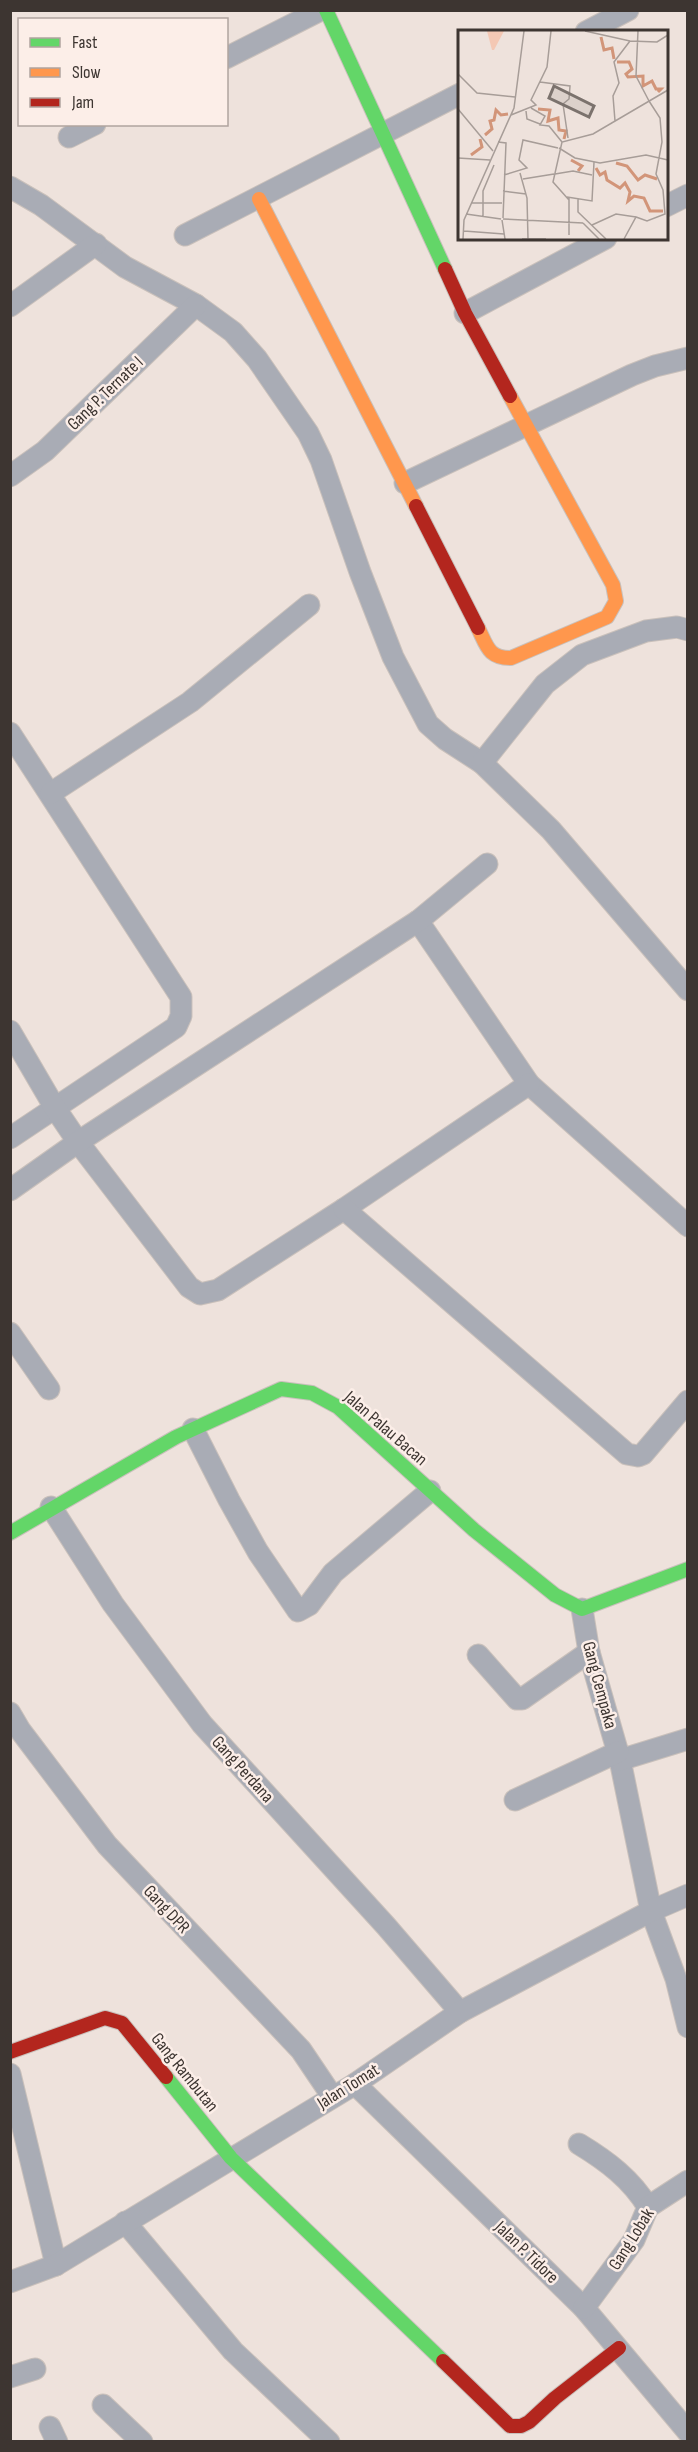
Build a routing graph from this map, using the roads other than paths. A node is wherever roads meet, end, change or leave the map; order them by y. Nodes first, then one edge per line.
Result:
1 (321, 10) edge
2 (326, 10) edge
3 (628, 10) edge
4 (590, 30) edge
5 (228, 57) edge
6 (458, 94) edge
7 (91, 126) edge
8 (383, 132) junction
9 (69, 137) dead end
10 (10, 187) edge
11 (687, 195) edge
12 (259, 199) junction
13 (668, 205) edge
14 (184, 235) dead end
15 (602, 240) edge
16 (96, 244) junction
17 (196, 305) junction
18 (10, 306) edge
19 (465, 313) junction
20 (687, 358) edge
21 (528, 425) junction
22 (10, 476) edge
23 (405, 483) junction
24 (309, 605) dead end
25 (687, 630) edge
26 (10, 733) edge
27 (482, 763) junction
28 (51, 793) junction
29 (487, 864) dead end
30 (418, 921) junction
31 (687, 990) edge
32 (10, 1031) edge
33 (529, 1084) junction
34 (55, 1108) junction
35 (10, 1138) edge
36 (78, 1142) junction
37 (10, 1190) edge
38 (344, 1209) junction
39 (687, 1226) edge
40 (10, 1333) edge
41 (49, 1389) dead end
42 (687, 1401) edge
43 (193, 1429) junction
44 (430, 1491) junction
45 (51, 1507) junction
46 (10, 1533) edge
47 (687, 1569) edge
48 (582, 1609) junction
49 (589, 1652) junction
50 (478, 1655) dead end
51 (10, 1713) edge
52 (687, 1739) edge
53 (619, 1756) junction
54 (516, 1800) dead end
55 (687, 1895) edge
56 (651, 1911) junction
57 (460, 2012) junction
58 (687, 2027) edge
59 (10, 2052) edge
60 (10, 2074) edge
61 (355, 2084) junction
62 (332, 2096) junction
63 (579, 2144) dead end
64 (231, 2158) junction
65 (687, 2181) edge
66 (648, 2206) junction
67 (125, 2223) junction
68 (56, 2265) junction
69 (10, 2282) edge
70 (584, 2308) junction
71 (619, 2348) junction
72 (35, 2369) dead end
73 (10, 2377) edge
74 (103, 2405) dead end
75 (687, 2432) edge
76 (142, 2442) edge
77 (329, 2442) edge

1 - 5 street
2 - 8 street
3 - 4 street
6 - 8 street
7 - 9 street
8 - 12 street
8 - 19 street
10 - 16 street
11 - 13 street
12 - 14 street
12 - 23 street
15 - 19 street
16 - 17 street
16 - 18 street
17 - 22 street, Gang P. Ternate I
17 - 27 street
19 - 21 street
20 - 21 street
21 - 23 street
21 - 23 street
24 - 28 street
25 - 27 street
26 - 28 street
27 - 31 street
28 - 34 street
29 - 30 street
30 - 33 street
30 - 36 street
32 - 34 street
33 - 38 street
33 - 39 street
34 - 35 street
34 - 36 street
36 - 37 street
36 - 38 street
38 - 42 street
40 - 41 street
43 - 44 street, Jalan Palau Bacan
43 - 44 street
43 - 45 street, Jalan Palau Bacan
44 - 48 street, Jalan Palau Bacan
45 - 46 street, Jalan Palau Bacan
45 - 57 street, Gang Perdana
47 - 48 street
48 - 49 street, Gang Cempaka
49 - 50 street
49 - 53 street, Gang Cempaka
51 - 62 street, Gang DPR
52 - 53 street
53 - 54 street
53 - 56 street, Gang Cempaka
55 - 56 street, Jalan Tomat
56 - 57 street, Jalan Tomat
56 - 58 street, Gang Cempaka
57 - 61 street, Jalan Tomat
59 - 64 street, Gang Rambutan
60 - 68 street
61 - 62 street, Jalan Tomat
61 - 70 street, Jalan P. Tidore
62 - 64 street, Jalan Tomat
63 - 66 street
64 - 67 street, Jalan Tomat
64 - 71 street, Gang Rambutan
65 - 66 street, Gang Lobak
66 - 70 street, Gang Lobak
67 - 68 street, Jalan Tomat
67 - 77 street
68 - 69 street, Jalan Tomat
70 - 71 street, Jalan P. Tidore
71 - 75 street, Jalan P. Tidore
72 - 73 street
74 - 76 street

